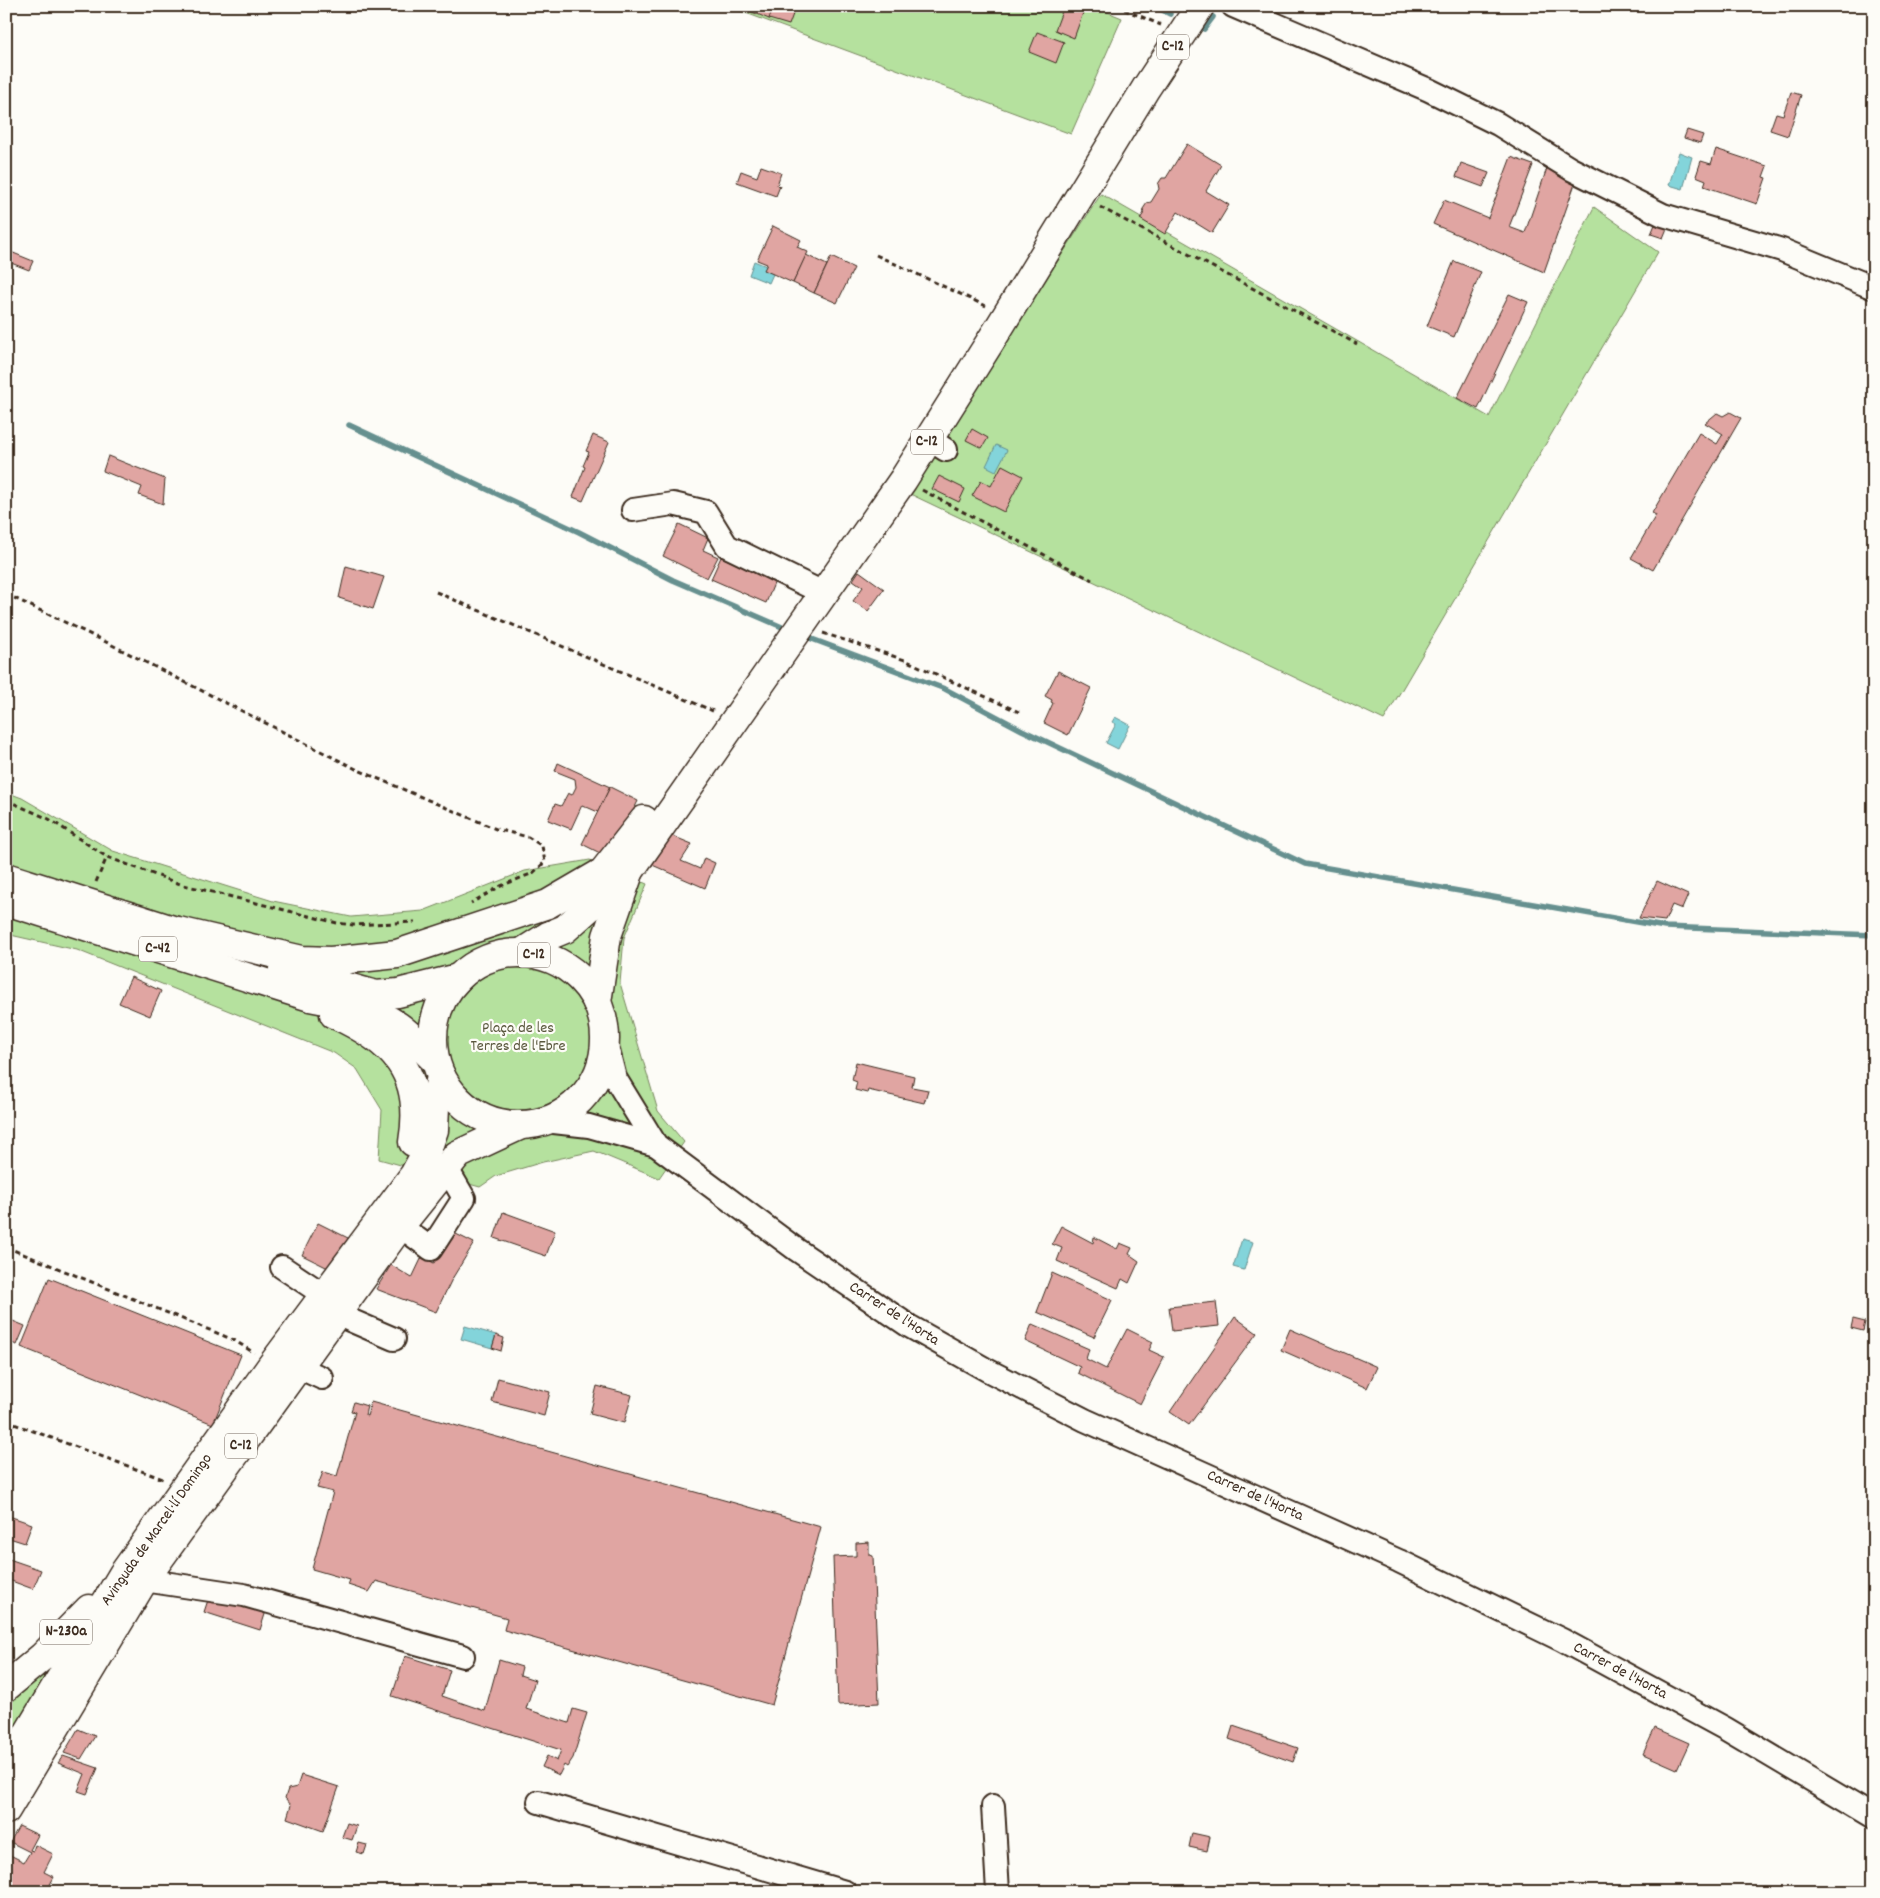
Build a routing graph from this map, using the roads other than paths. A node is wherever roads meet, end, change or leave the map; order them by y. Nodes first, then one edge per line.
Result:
1 (1200, 6) edge
2 (1233, 6) edge
3 (1874, 288) edge
4 (633, 510) dead end
5 (836, 585) junction
6 (728, 731) junction
7 (629, 872) junction
8 (6, 877) edge
9 (6, 901) edge
10 (178, 931) junction
11 (521, 953) junction
12 (458, 978) junction
13 (310, 997) junction
14 (597, 1002) junction
15 (605, 1039) junction
16 (438, 1068) junction
17 (533, 1123) junction
18 (656, 1144) junction
19 (446, 1167) junction
20 (387, 1226) junction
21 (282, 1268) dead end
22 (330, 1305) junction
23 (394, 1339) dead end
24 (285, 1366) junction
25 (322, 1378) dead end
26 (134, 1577) junction
27 (463, 1656) dead end
28 (6, 1687) edge
29 (6, 1770) edge
30 (539, 1802) dead end
31 (993, 1806) dead end
32 (6, 1810) edge
33 (1874, 1817) edge
34 (845, 1892) edge
35 (998, 1892) edge

1 - 5 main road, C-12
2 - 3 street
4 - 5 street
5 - 6 main road, C-12
6 - 7 main road, C-12
6 - 10 main road
7 - 11 main road, C-12
7 - 14 main road, C-12
8 - 10 main road, C-42
9 - 13 main road, C-42
10 - 12 main road, C-42
11 - 12 main road, C-12
11 - 14 main road, C-12
12 - 16 main road, C-12
13 - 16 main road, C-42
13 - 20 main road
14 - 15 main road, C-12
15 - 17 main road, C-12
15 - 18 street
16 - 17 main road
16 - 20 main road, C-12
17 - 18 street
17 - 19 main road, C-12
18 - 33 street, Carrer de l'Horta
19 - 20 main road, C-12
19 - 20 street
20 - 22 main road, Avinguda de Marcel·lí Domingo / C-12
21 - 22 street
22 - 23 street
22 - 24 main road, Avinguda de Marcel·lí Domingo / C-12
24 - 25 street
24 - 26 main road, C-12
24 - 26 main road, Avinguda de Marcel·lí Domingo / C-12
26 - 27 street
26 - 28 main road, N-230a
26 - 29 main road, Avinguda de Marcel·lí Domingo / C-12
26 - 32 main road, C-12
30 - 34 street
31 - 35 street

